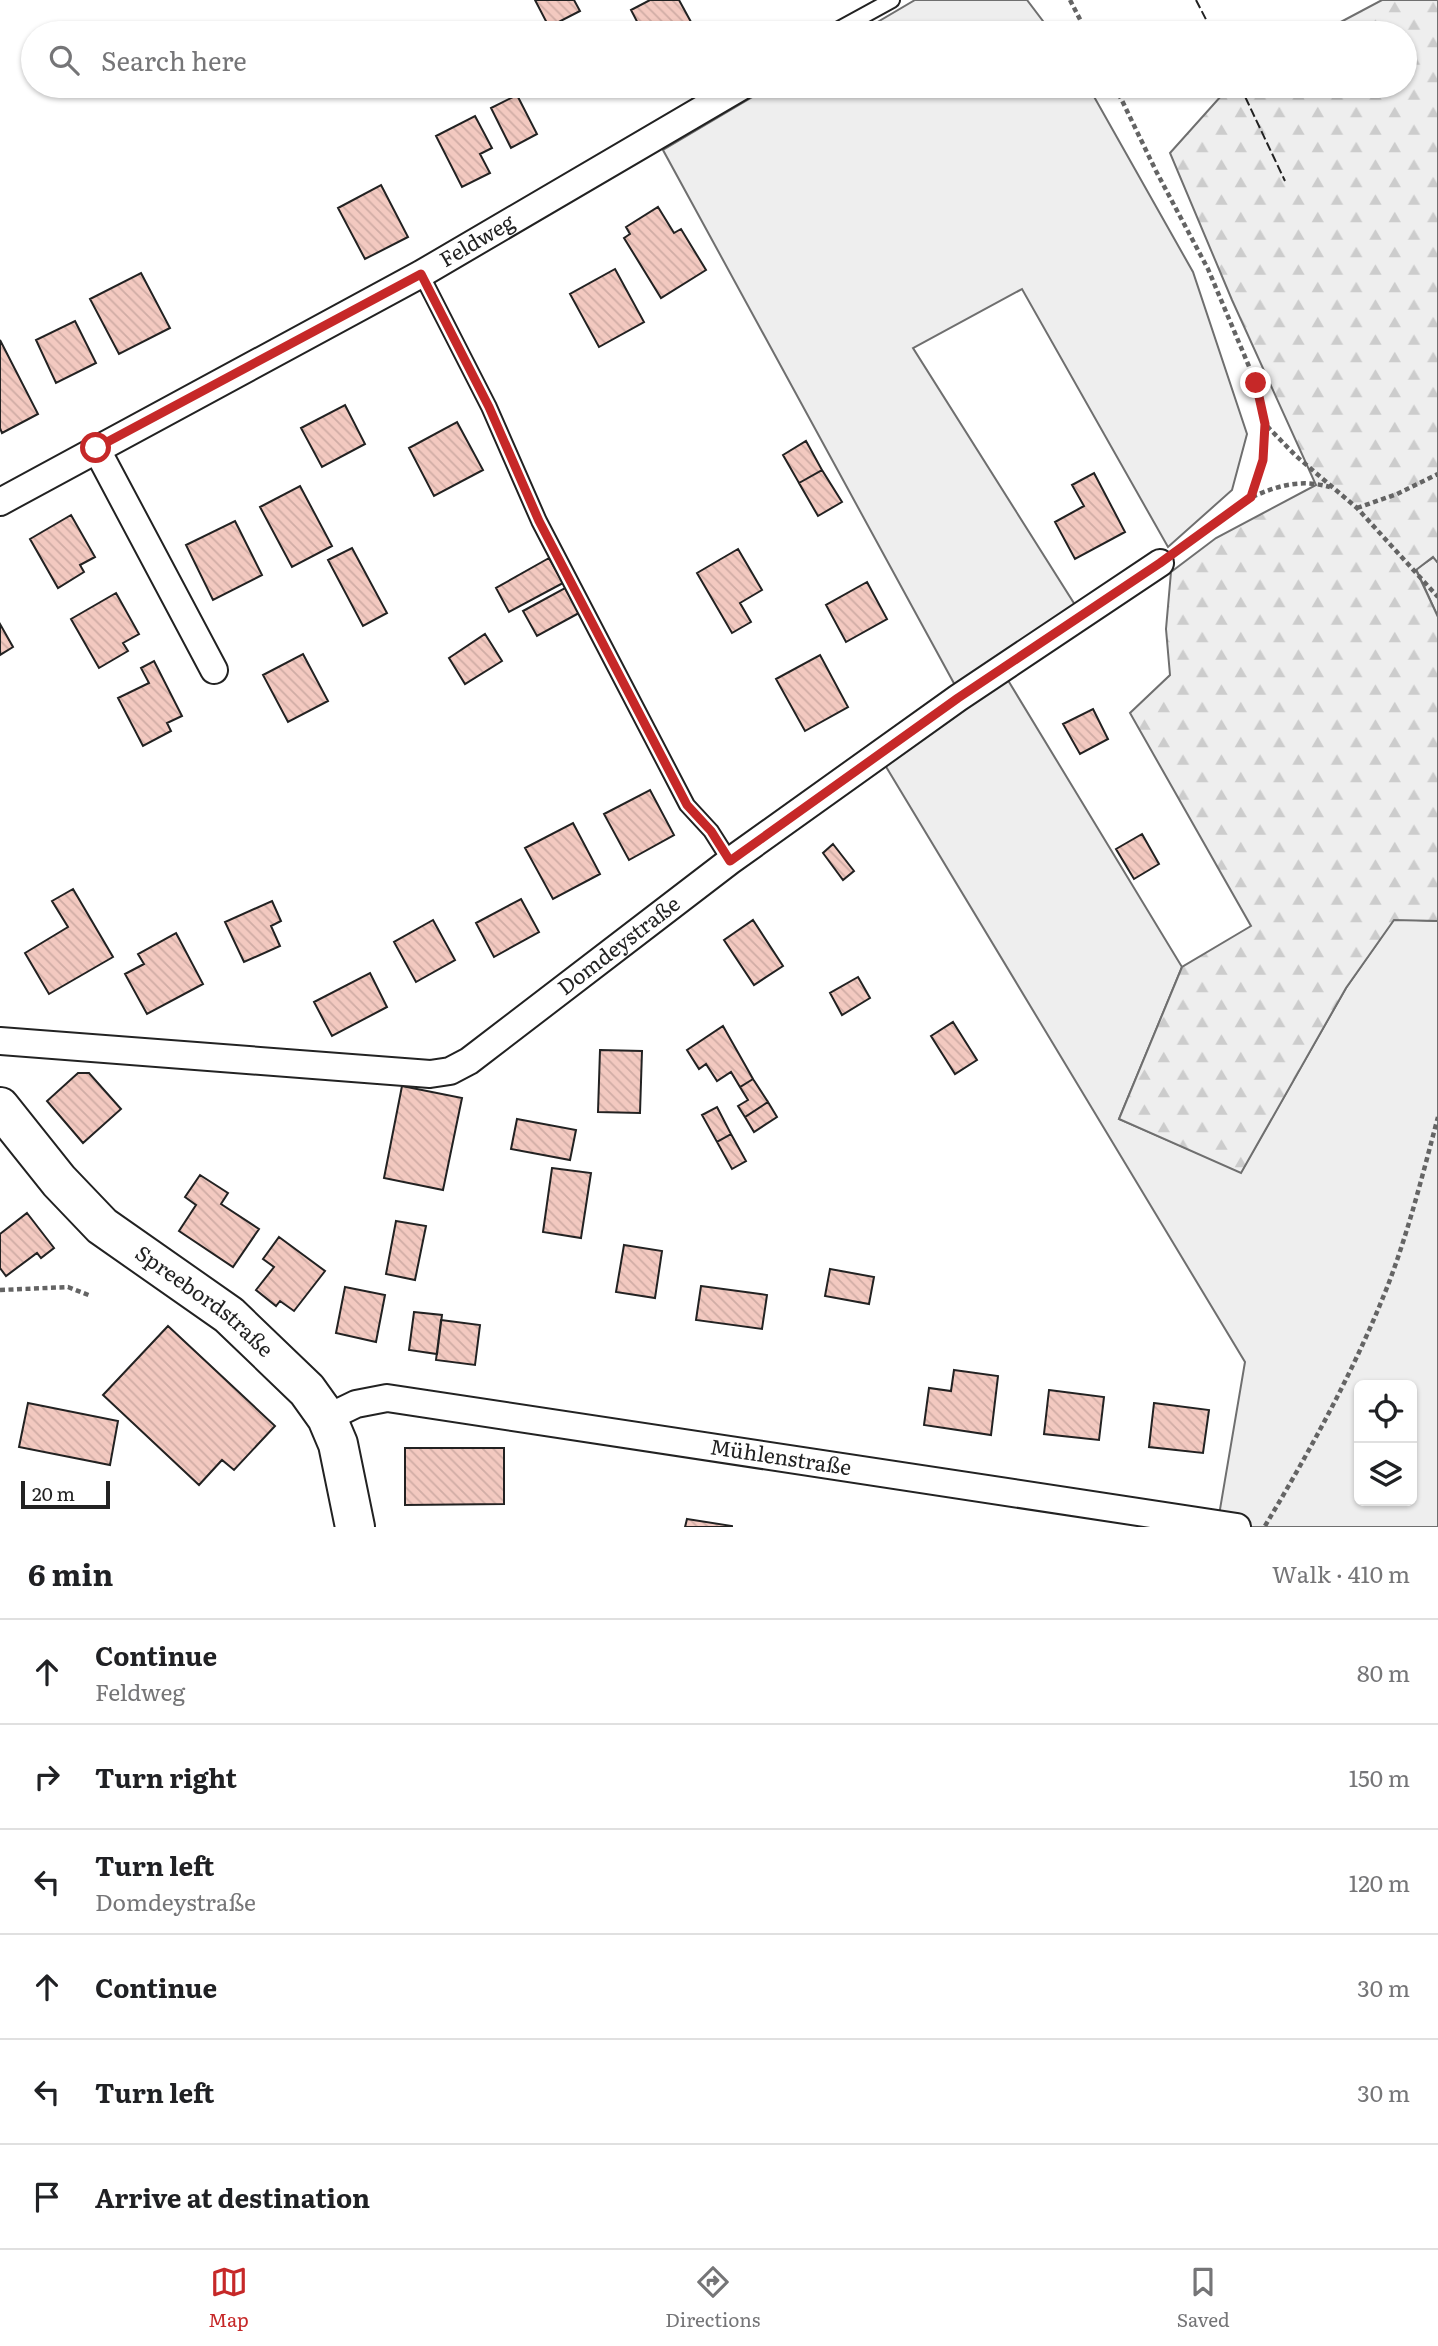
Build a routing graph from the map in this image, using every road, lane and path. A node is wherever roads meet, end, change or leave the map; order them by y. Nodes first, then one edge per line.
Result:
1 (892, 0) edge
2 (1070, 0) edge
3 (854, 21) edge
4 (1081, 21) edge
5 (722, 98) edge
6 (1121, 98) edge
7 (421, 274) junction
8 (1265, 424) junction
9 (96, 448) junction
10 (1438, 474) edge
11 (1333, 488) junction
12 (1251, 497) junction
13 (0, 502) edge
14 (1357, 508) junction
15 (1160, 563) joint
16 (1438, 597) edge
17 (214, 670) dead end
18 (730, 861) junction
19 (0, 1041) edge
20 (0, 1107) edge
21 (1438, 1116) edge
22 (0, 1290) edge
23 (91, 1296) dead end
24 (327, 1418) junction
25 (355, 1527) edge
26 (1237, 1527) edge
27 (1265, 1527) edge

1 - 3 lane
2 - 4 path
5 - 7 street, Feldweg
6 - 8 path
7 - 9 street, Feldweg
7 - 18 lane
8 - 11 path
8 - 12 path
9 - 13 street, Feldweg
9 - 17 street
10 - 14 path
11 - 12 path
11 - 14 path
12 - 15 path
14 - 16 path
15 - 18 street, Domdeystraße
18 - 19 street, Domdeystraße
20 - 24 main road, Spreebordstraße
21 - 27 path
22 - 23 path
24 - 25 main road, Spreebordstraße
24 - 26 street, Mühlenstraße

